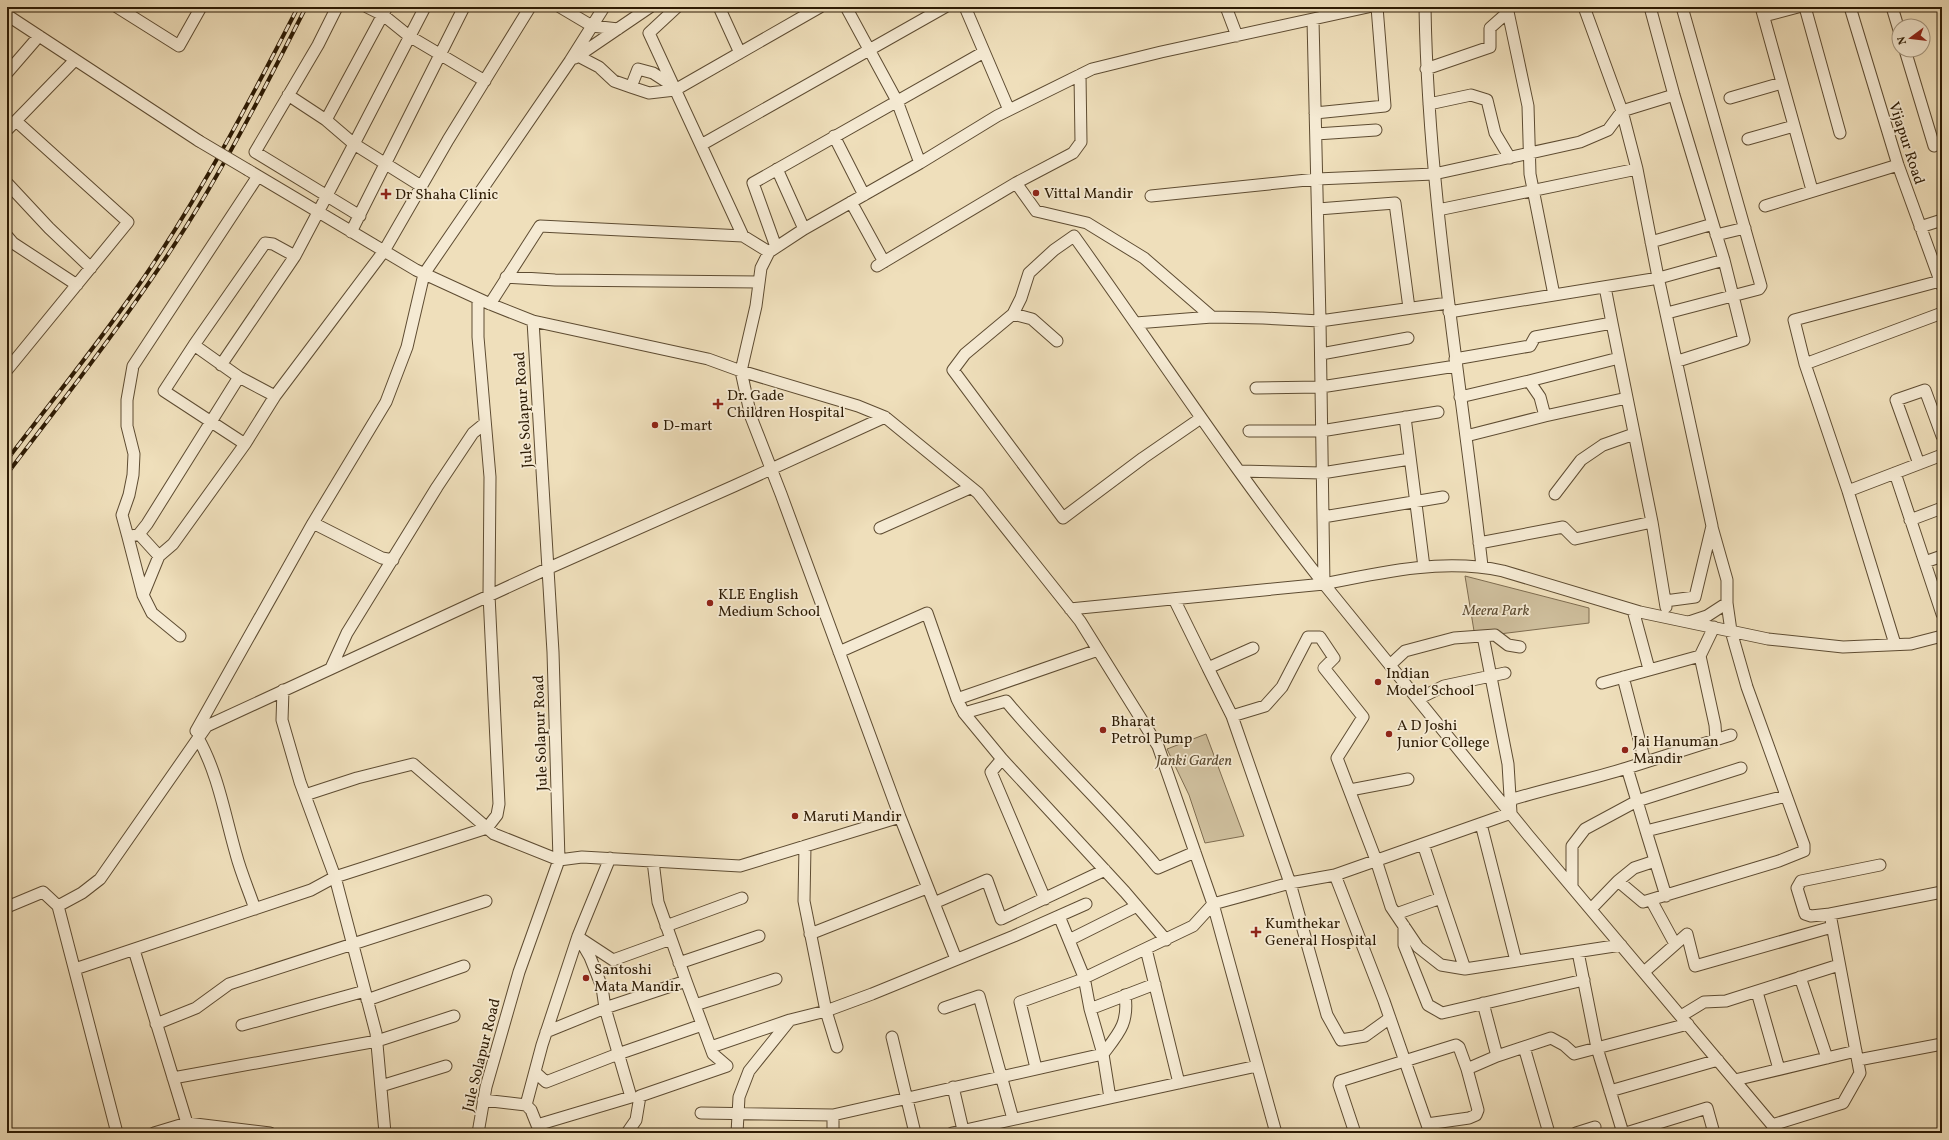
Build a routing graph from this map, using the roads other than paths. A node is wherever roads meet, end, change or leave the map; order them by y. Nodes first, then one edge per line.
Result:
1 (117, 7) edge
2 (201, 7) edge
3 (337, 7) edge
4 (367, 7) edge
5 (425, 7) edge
6 (464, 7) edge
7 (530, 7) edge
8 (560, 7) edge
9 (604, 7) edge
10 (650, 7) edge
11 (677, 7) edge
12 (719, 7) edge
13 (846, 7) edge
14 (945, 7) edge
15 (965, 7) edge
16 (1226, 7) edge
17 (1368, 7) edge
18 (1377, 7) edge
19 (1425, 7) edge
20 (1584, 7) edge
21 (1650, 7) edge
22 (1682, 7) edge
23 (1798, 7) edge
24 (1805, 7) edge
25 (1850, 7) edge
26 (1892, 7) edge
27 (813, 9) edge
28 (1508, 10) edge
29 (385, 11) edge
30 (1762, 12) edge
31 (7, 15) edge
32 (1895, 18) edge
33 (1313, 20) junction
34 (592, 26) junction
35 (618, 29) junction
36 (39, 36) junction
37 (409, 36) junction
38 (1237, 36) junction
39 (870, 50) junction
40 (740, 52) junction
41 (984, 52) junction
42 (440, 53) junction
43 (574, 58) junction
44 (1907, 58) edge
45 (75, 60) junction
46 (1426, 68) junction
47 (7, 73) edge
48 (1080, 75) junction
49 (485, 80) junction
50 (1782, 83) junction
51 (631, 87) junction
52 (674, 88) junction
53 (288, 95) junction
54 (1674, 95) junction
55 (1730, 98) dead end
56 (897, 101) junction
57 (1429, 104) junction
58 (1009, 110) junction
59 (1622, 111) junction
60 (1315, 113) junction
61 (326, 120) junction
62 (16, 121) junction
63 (1794, 126) junction
64 (7, 130) edge
65 (1376, 130) dead end
66 (1840, 133) dead end
67 (1316, 134) junction
68 (834, 136) junction
69 (1748, 139) dead end
70 (354, 144) junction
71 (700, 145) junction
72 (1934, 146) dead end
73 (1529, 154) junction
74 (1510, 158) junction
75 (920, 163) junction
76 (384, 164) junction
77 (1898, 166) junction
78 (777, 169) junction
79 (1637, 169) junction
80 (1434, 174) junction
81 (258, 176) junction
82 (1317, 179) junction
83 (7, 183) edge
84 (1016, 183) junction
85 (421, 186) junction
86 (1812, 190) junction
87 (1534, 191) junction
88 (326, 195) junction
89 (864, 195) junction
90 (1151, 196) dead end
91 (851, 202) junction
92 (1765, 206) dead end
93 (1318, 209) junction
94 (1438, 210) junction
95 (318, 211) junction
96 (360, 216) junction
97 (1942, 220) edge
98 (1713, 224) junction
99 (1920, 227) junction
100 (1745, 228) junction
101 (804, 229) junction
102 (350, 232) junction
103 (1716, 235) junction
104 (7, 236) edge
105 (743, 236) junction
106 (1651, 242) junction
107 (773, 249) junction
108 (384, 251) junction
109 (295, 256) junction
110 (1724, 260) junction
111 (91, 268) junction
112 (424, 274) junction
113 (506, 277) junction
114 (1658, 278) junction
115 (759, 282) junction
116 (1941, 284) edge
117 (77, 285) junction
118 (1605, 287) junction
119 (1554, 295) junction
120 (1733, 296) junction
121 (478, 299) junction
122 (490, 304) junction
123 (1409, 308) junction
124 (1449, 308) junction
125 (1942, 313) edge
126 (1013, 314) junction
127 (1667, 314) junction
128 (1212, 317) junction
129 (533, 321) junction
130 (1320, 322) junction
131 (1136, 323) junction
132 (1612, 323) junction
133 (1408, 338) dead end
134 (1057, 341) dead end
135 (194, 345) junction
136 (1321, 354) junction
137 (1619, 358) junction
138 (1678, 361) junction
139 (1455, 362) junction
140 (1805, 364) junction
141 (221, 365) junction
142 (7, 370) edge
143 (741, 371) junction
144 (239, 377) junction
145 (1529, 381) junction
146 (1321, 387) junction
147 (1256, 388) dead end
148 (275, 396) junction
149 (1460, 397) junction
150 (1626, 398) junction
151 (1438, 412) dead end
152 (1545, 416) junction
153 (885, 417) junction
154 (1405, 417) junction
155 (1201, 418) junction
156 (211, 421) junction
157 (484, 424) junction
158 (1249, 431) dead end
159 (1322, 431) junction
160 (1634, 434) junction
161 (1466, 436) junction
162 (1942, 436) edge
163 (245, 444) junction
164 (1942, 456) edge
165 (1410, 459) junction
166 (1919, 464) junction
167 (771, 470) junction
168 (1239, 471) junction
169 (1322, 473) junction
170 (1895, 473) junction
171 (970, 488) junction
172 (1848, 491) junction
173 (1555, 494) dead end
174 (1443, 497) dead end
175 (1416, 502) junction
176 (1942, 508) edge
177 (1323, 517) junction
178 (1910, 520) junction
179 (1652, 522) junction
180 (313, 523) junction
181 (1712, 526) junction
182 (880, 528) dead end
183 (139, 534) junction
184 (128, 537) junction
185 (1479, 543) junction
186 (159, 556) junction
187 (1942, 556) edge
188 (393, 560) junction
189 (1925, 562) junction
190 (1482, 566) junction
191 (1424, 567) junction
192 (548, 568) junction
193 (1324, 584) junction
194 (143, 595) junction
195 (489, 595) junction
196 (1174, 599) junction
197 (1665, 601) junction
198 (1728, 603) junction
199 (1070, 609) junction
200 (1633, 610) junction
201 (1942, 614) edge
202 (1668, 618) junction
203 (1689, 622) junction
204 (1714, 627) junction
205 (1731, 631) junction
206 (180, 636) dead end
207 (1483, 636) junction
208 (1942, 636) edge
209 (1895, 644) junction
210 (1520, 647) dead end
211 (1253, 648) dead end
212 (1098, 650) junction
213 (839, 652) junction
214 (1700, 656) junction
215 (1390, 665) junction
216 (331, 668) junction
217 (1208, 668) junction
218 (1649, 669) junction
219 (1505, 672) dead end
220 (1490, 676) junction
221 (1623, 677) junction
222 (1602, 683) dead end
223 (283, 690) junction
224 (957, 699) junction
225 (1418, 699) junction
226 (964, 713) junction
227 (1232, 716) junction
228 (206, 726) junction
229 (1731, 735) dead end
230 (198, 738) junction
231 (1716, 740) junction
232 (1002, 759) junction
233 (1645, 762) junction
234 (1627, 768) junction
235 (1741, 768) dead end
236 (1408, 779) dead end
237 (1350, 790) junction
238 (305, 795) junction
239 (1786, 796) junction
240 (1510, 800) junction
241 (1637, 801) junction
242 (1511, 813) junction
243 (900, 817) junction
244 (1481, 824) junction
245 (487, 828) junction
246 (1646, 831) junction
247 (1423, 844) junction
248 (805, 846) junction
249 (1195, 852) junction
250 (610, 858) junction
251 (559, 860) junction
252 (1376, 860) junction
253 (653, 861) junction
254 (1655, 861) junction
255 (1880, 865) dead end
256 (1105, 870) junction
257 (1335, 875) junction
258 (335, 877) junction
259 (1618, 881) junction
260 (1290, 883) junction
261 (1572, 887) junction
262 (927, 888) junction
263 (1942, 892) edge
264 (1666, 896) junction
265 (742, 898) dead end
266 (1045, 898) junction
267 (1441, 898) junction
268 (1651, 900) junction
269 (486, 901) dead end
270 (934, 903) junction
271 (1086, 904) dead end
272 (1213, 904) junction
273 (58, 906) junction
274 (1137, 906) junction
275 (7, 907) edge
276 (255, 909) junction
277 (1591, 909) junction
278 (1396, 914) junction
279 (1830, 914) junction
280 (1059, 916) junction
281 (666, 926) junction
282 (1404, 926) junction
283 (1832, 927) junction
284 (810, 934) junction
285 (578, 936) junction
286 (759, 936) dead end
287 (671, 939) junction
288 (1070, 940) junction
289 (1166, 940) junction
290 (1675, 944) junction
291 (353, 945) junction
292 (1621, 945) junction
293 (1146, 949) junction
294 (134, 950) junction
295 (1578, 952) junction
296 (956, 959) junction
297 (1516, 961) junction
298 (679, 963) junction
299 (1839, 965) junction
300 (464, 966) dead end
301 (75, 969) junction
302 (1465, 969) junction
303 (1644, 972) junction
304 (1084, 977) junction
305 (1800, 977) junction
306 (776, 978) dead end
307 (1584, 980) junction
308 (686, 981) junction
309 (1155, 984) junction
310 (1756, 992) junction
311 (366, 995) junction
312 (1125, 995) junction
313 (1483, 1003) junction
314 (695, 1005) junction
315 (606, 1008) junction
316 (944, 1008) dead end
317 (1090, 1009) junction
318 (826, 1011) junction
319 (454, 1016) dead end
320 (1390, 1018) junction
321 (790, 1020) junction
322 (1684, 1020) junction
323 (156, 1024) junction
324 (242, 1025) dead end
325 (702, 1026) junction
326 (546, 1032) junction
327 (892, 1037) dead end
328 (376, 1041) junction
329 (1942, 1044) edge
330 (711, 1047) junction
331 (837, 1047) dead end
332 (1524, 1048) junction
333 (1597, 1048) junction
334 (618, 1054) junction
335 (1103, 1054) junction
336 (1857, 1055) junction
337 (1497, 1056) junction
338 (1827, 1058) junction
339 (1404, 1060) junction
340 (1718, 1060) junction
341 (446, 1066) dead end
342 (1257, 1066) junction
343 (1036, 1068) junction
344 (1467, 1069) junction
345 (1779, 1069) junction
346 (535, 1072) junction
347 (1001, 1076) junction
348 (173, 1078) junction
349 (1734, 1080) junction
350 (1180, 1083) junction
351 (381, 1086) junction
352 (953, 1087) junction
353 (1610, 1091) junction
354 (906, 1098) junction
355 (1110, 1098) junction
356 (483, 1100) junction
357 (526, 1105) junction
358 (701, 1113) dead end
359 (738, 1114) junction
360 (833, 1115) junction
361 (1013, 1119) junction
362 (1595, 1127) dead end
363 (188, 1128) edge
364 (545, 1128) edge
365 (1428, 1129) edge
366 (1776, 1129) edge
367 (963, 1130) junction
368 (117, 1133) edge
369 (154, 1133) edge
370 (270, 1133) edge
371 (385, 1133) edge
372 (478, 1133) edge
373 (627, 1133) edge
374 (737, 1133) edge
375 (833, 1133) edge
376 (915, 1133) edge
377 (952, 1133) edge
378 (1276, 1133) edge
379 (1355, 1133) edge
380 (1549, 1133) edge
381 (1576, 1133) edge
382 (1623, 1133) edge
383 (1626, 1133) edge
384 (1714, 1133) edge

1 - 2 street
3 - 53 street
4 - 29 street
5 - 37 street
6 - 42 street
7 - 49 street
8 - 34 street
9 - 34 street
10 - 35 street
11 - 52 street
12 - 40 street
13 - 39 street
14 - 39 street
15 - 41 street
16 - 38 street
17 - 33 street
18 - 60 street
19 - 46 street
20 - 59 street
21 - 54 street
22 - 100 street
23 - 30 street
24 - 66 street
25 - 77 street, Vijapur Road
26 - 32 street
27 - 40 street
28 - 46 street
28 - 73 street
29 - 37 street
29 - 61 street
30 - 50 street
31 - 36 street
33 - 38 street
33 - 60 street
34 - 35 street
34 - 43 street
35 - 43 street
36 - 45 street
36 - 47 street
37 - 42 street
37 - 70 street
38 - 48 street
39 - 56 street
39 - 71 street
40 - 52 street
41 - 56 street
41 - 58 street
42 - 49 street
42 - 76 street
43 - 51 street
43 - 112 street
44 - 72 street
45 - 62 street
45 - 81 street, bridge
46 - 57 street
48 - 58 street
48 - 84 street
49 - 85 street
50 - 55 street
50 - 63 street
51 - 52 street
51 - 52 street
52 - 71 street
53 - 61 street
53 - 88 street
54 - 59 street
54 - 98 street
56 - 68 street
56 - 75 street
57 - 74 street
57 - 80 street
58 - 75 street
59 - 73 street
59 - 79 street
60 - 67 street
61 - 70 street
62 - 64 street
62 - 111 street
63 - 69 street
63 - 86 street
65 - 67 street
67 - 82 street
68 - 78 street
68 - 89 street
70 - 76 street
70 - 88 street
71 - 105 street
73 - 74 street
73 - 87 street
74 - 80 street
75 - 89 street
76 - 85 street
76 - 96 street
77 - 86 street
77 - 99 street, Vijapur Road
78 - 101 street
78 - 107 street
79 - 87 street
79 - 106 street
80 - 82 street
80 - 94 street
81 - 95 street
81 - 184 street
82 - 90 street
82 - 93 street
83 - 111 street
84 - 91 street
84 - 128 street
85 - 108 street
86 - 92 street
87 - 94 street
87 - 119 street
88 - 95 street
88 - 96 street
89 - 91 street
91 - 101 street
93 - 123 street
93 - 130 street
94 - 124 street
95 - 102 street
95 - 109 street
96 - 102 street
97 - 99 street
98 - 103 street
98 - 106 street
99 - 116 street, Vijapur Road
100 - 103 street
100 - 120 street
101 - 107 street
102 - 108 street
103 - 110 street
104 - 117 street
105 - 107 street
105 - 113 street
106 - 114 street
107 - 115 street
108 - 112 street
108 - 148 street
109 - 135 street
109 - 141 street
110 - 114 street
110 - 120 street
111 - 117 street
112 - 121 street
112 - 180 street
113 - 115 street
113 - 122 street
114 - 118 street
114 - 127 street
115 - 143 street
116 - 140 street
117 - 142 street
118 - 119 street
118 - 132 street
119 - 124 street
120 - 127 street
120 - 138 street
121 - 122 street
121 - 157 street
122 - 129 street
123 - 124 street
123 - 130 street
124 - 139 street
125 - 140 street
126 - 131 street
126 - 134 street
126 - 155 street
127 - 138 street
128 - 130 street
128 - 131 street
129 - 143 street
129 - 192 street, Jule Solapur Road
130 - 136 street
131 - 155 street
132 - 137 street
132 - 139 street
133 - 136 street
135 - 141 street
135 - 156 street
136 - 146 street
137 - 145 street
137 - 150 street
138 - 181 street
139 - 146 street
139 - 149 street
140 - 172 street
141 - 144 street
143 - 153 street
143 - 167 street
144 - 148 street
144 - 156 street
145 - 149 street
145 - 152 street
146 - 147 street
146 - 159 street
148 - 163 street
149 - 161 street
150 - 152 street
150 - 160 street
151 - 154 street
152 - 161 street
153 - 167 street
153 - 171 street
154 - 159 street
154 - 165 street
155 - 168 street
156 - 163 street
156 - 183 street
157 - 188 street
157 - 195 street
158 - 159 street
159 - 169 street
160 - 173 street
160 - 179 street
161 - 185 street
162 - 166 street
163 - 186 street
164 - 166 street
165 - 169 street
165 - 175 street
166 - 170 street
167 - 192 street
167 - 213 street
168 - 169 street
168 - 193 street
169 - 177 street
170 - 172 street
170 - 178 street
171 - 182 street
171 - 199 street
172 - 209 street
174 - 175 street
175 - 177 street
175 - 191 street
176 - 178 street
177 - 193 street
178 - 189 street
179 - 185 street
179 - 197 street
180 - 188 street
180 - 228 street
181 - 197 street
181 - 198 street
183 - 184 street
183 - 186 street
184 - 194 street
185 - 190 street
186 - 194 street
187 - 189 street
188 - 216 street
189 - 201 street
190 - 191 street
190 - 200 street
191 - 193 street
192 - 195 street
192 - 251 street, Jule Solapur Road
193 - 196 street
193 - 215 street
194 - 206 street
195 - 216 street
195 - 245 street
196 - 199 street
196 - 217 street
197 - 202 street
198 - 203 street
198 - 205 street
199 - 212 street
200 - 202 street
200 - 218 street
202 - 203 street
203 - 204 street
204 - 205 street
204 - 214 street
205 - 209 street
205 - 239 street
207 - 210 street
207 - 215 street
207 - 220 street
208 - 209 street
211 - 217 street
212 - 224 street
212 - 249 street
213 - 224 street
213 - 243 street
214 - 218 street
214 - 231 street
215 - 225 street
216 - 223 street
217 - 227 street
218 - 221 street
219 - 220 street
220 - 225 street
220 - 240 street
221 - 222 street
221 - 233 street
223 - 228 street
223 - 238 street
224 - 226 street
225 - 242 street
226 - 232 street
226 - 249 street
227 - 237 street
227 - 260 street
228 - 230 street
229 - 231 street
230 - 273 street
230 - 276 street
231 - 233 street
232 - 256 street
232 - 266 street
233 - 234 street
234 - 240 street
234 - 241 street
235 - 241 street
236 - 237 street
237 - 252 street
238 - 245 street
238 - 258 street
239 - 246 street
239 - 264 street
240 - 242 street
241 - 246 street
241 - 261 street
242 - 244 street
242 - 261 street
243 - 248 street
243 - 262 street
244 - 247 street
244 - 297 street
245 - 251 street
245 - 258 street
246 - 254 street
247 - 252 street
247 - 267 street
248 - 253 street
248 - 284 street
249 - 272 street
250 - 251 street
250 - 253 street
250 - 285 street
251 - 356 street, Jule Solapur Road
252 - 257 street
252 - 278 street
253 - 281 street
254 - 259 street
254 - 264 street
255 - 279 street
256 - 266 street
256 - 274 street
257 - 260 street
257 - 320 street
258 - 276 street
258 - 291 street
259 - 268 street
259 - 277 street
260 - 272 street
260 - 320 street
261 - 277 street
262 - 270 street
262 - 284 street
263 - 279 street
264 - 268 street
265 - 281 street
266 - 270 street
267 - 278 street
267 - 302 street
268 - 290 street
269 - 291 street
270 - 296 street
271 - 280 street
272 - 289 street
272 - 342 street
273 - 275 street
273 - 301 street
274 - 288 street
274 - 289 street
276 - 294 street
277 - 292 street
278 - 282 street
279 - 283 street
280 - 288 street
280 - 296 street
281 - 287 street
282 - 302 street
282 - 313 street
283 - 290 street
283 - 299 street
284 - 318 street
285 - 287 street
285 - 315 street
285 - 326 street
286 - 298 street
287 - 298 street
288 - 304 street
289 - 293 street
290 - 303 street
291 - 311 street
291 - 323 street
292 - 295 street
292 - 303 street
293 - 304 street
293 - 309 street
294 - 301 street
294 - 323 street
295 - 297 street
295 - 307 street
296 - 318 street
297 - 302 street
298 - 308 street
299 - 305 street
299 - 336 street
300 - 311 street
301 - 368 street
303 - 322 street
304 - 317 street
304 - 343 street
305 - 310 street
305 - 338 street
306 - 314 street
307 - 313 street
307 - 333 street
308 - 314 street
308 - 315 street
309 - 312 street
309 - 350 street
310 - 322 street
310 - 345 street
311 - 324 street
311 - 328 street
312 - 317 street
312 - 335 street
313 - 337 street
314 - 325 street
315 - 326 street
315 - 334 street
316 - 347 street
317 - 335 street
318 - 321 street
318 - 331 street
319 - 328 street
320 - 339 street
321 - 330 street
321 - 359 street
322 - 333 street
322 - 340 street
323 - 348 street
325 - 330 street
325 - 334 street
326 - 346 street
327 - 354 street
328 - 348 street
328 - 351 street
329 - 336 street
330 - 373 street
332 - 333 street
332 - 337 street
332 - 380 street
333 - 353 street
334 - 346 street
334 - 364 street
335 - 343 street
335 - 355 street
336 - 338 street
336 - 366 street
337 - 344 street
338 - 345 street
339 - 344 street
339 - 365 street
339 - 379 street
340 - 349 street
340 - 353 street
341 - 351 street
342 - 350 street
342 - 378 street
343 - 347 street
344 - 365 street
345 - 349 street
346 - 357 street
347 - 352 street
347 - 361 street
348 - 363 street
349 - 366 street
350 - 355 street
351 - 371 street
352 - 354 street
352 - 367 street
353 - 382 street
354 - 360 street
354 - 376 street
355 - 361 street
356 - 357 street
356 - 372 street, Jule Solapur Road
357 - 364 street
358 - 359 street
359 - 360 street
359 - 374 street
360 - 375 street
361 - 367 street
362 - 381 street
363 - 369 street
363 - 370 street
367 - 377 street
383 - 384 street

